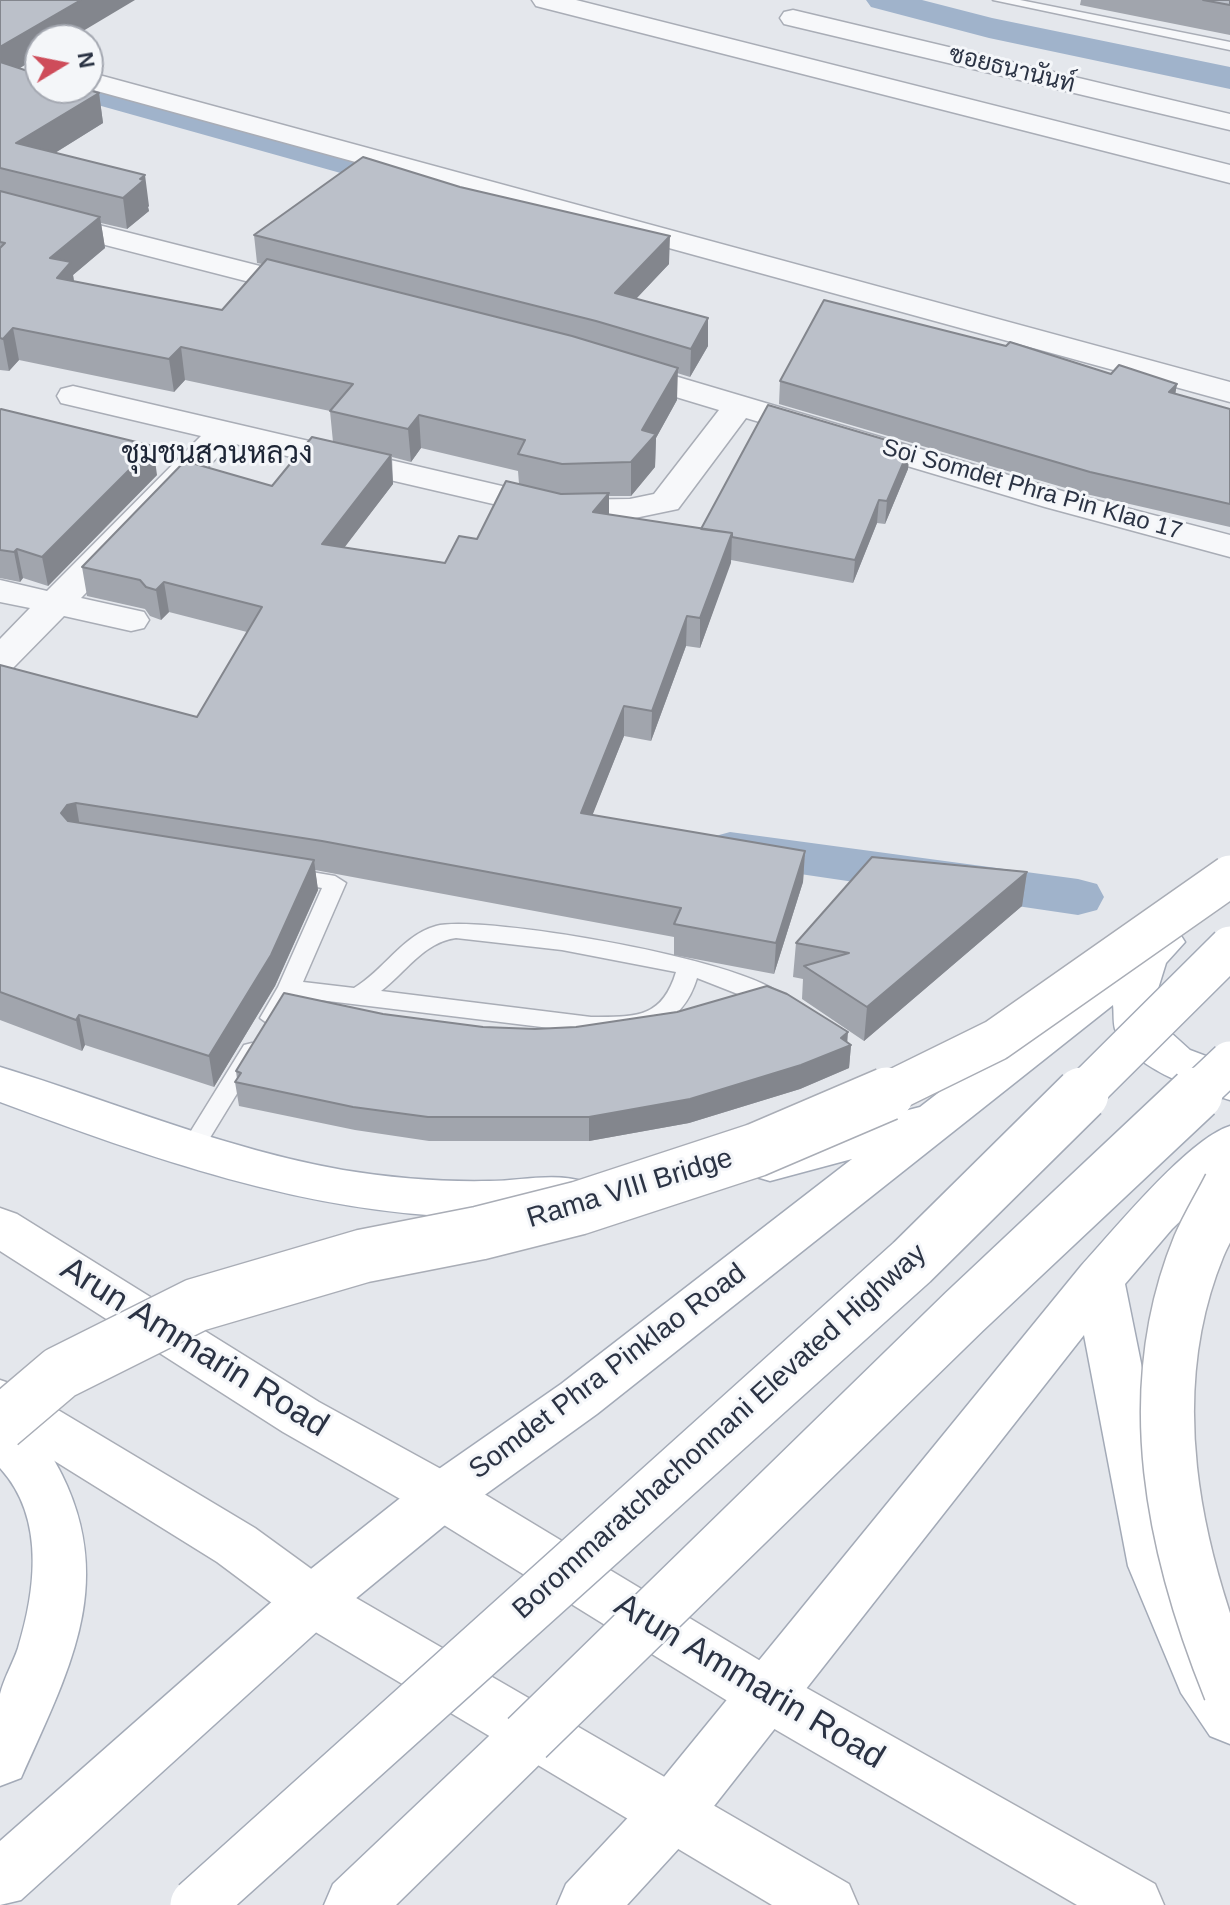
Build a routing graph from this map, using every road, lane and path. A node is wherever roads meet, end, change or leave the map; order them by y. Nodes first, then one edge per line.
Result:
1 (545, 0) edge
2 (1000, 0) edge
3 (793, 18) dead end
4 (1230, 46) edge
5 (104, 84) edge
6 (1230, 122) edge
7 (1230, 174) edge
8 (0, 209) edge
9 (337, 296) edge
10 (598, 363) edge
11 (1230, 392) edge
12 (73, 396) dead end
13 (739, 405) junction
14 (222, 433) junction
15 (1230, 546) edge
16 (0, 591) edge
17 (52, 605) junction
18 (131, 620) dead end
19 (0, 660) edge
20 (261, 871) edge
21 (1230, 879) edge
22 (1230, 947) edge
23 (1145, 958) junction
24 (689, 967) junction
25 (289, 988) junction
26 (358, 996) junction
27 (795, 1009) edge
28 (1230, 1062) edge
29 (1230, 1083) edge
30 (0, 1084) edge
31 (940, 1119) junction
32 (1230, 1144) edge
33 (189, 1153) junction
34 (1230, 1186) edge
35 (1155, 1216) junction
36 (1230, 1224) edge
37 (0, 1227) edge
38 (1099, 1280) junction
39 (0, 1401) edge
40 (0, 1424) edge
41 (0, 1433) edge
42 (442, 1496) junction
43 (312, 1601) junction
44 (1230, 1690) edge
45 (767, 1695) junction
46 (1230, 1718) edge
47 (0, 1759) edge
48 (671, 1814) junction
49 (0, 1880) edge
50 (197, 1905) edge
51 (354, 1905) edge
52 (587, 1905) edge
53 (828, 1905) edge
54 (1134, 1905) edge

1 - 7 street
2 - 4 lane
3 - 6 street, ซอยธนานันท์
5 - 11 street
8 - 9 street
10 - 13 street, Soi Somdet Phra Pin Klao 17
12 - 14 street
13 - 14 street
13 - 15 street, Soi Somdet Phra Pin Klao 17
14 - 17 street
16 - 17 street
17 - 18 street
17 - 19 street
20 - 25 lane
21 - 23 main road, Somdet Phra Pinklao Road
21 - 40 main road, Rama VIII Bridge, bridge
22 - 50 main road, Borommaratchachonnani Elevated Highway, bridge
23 - 29 main road
23 - 31 main road, Somdet Phra Pinklao Road
24 - 26 lane
24 - 26 lane
24 - 27 lane
25 - 26 lane
25 - 33 lane
28 - 51 main road, bridge
30 - 33 main road
31 - 33 main road
31 - 42 main road, Somdet Phra Pinklao Road
32 - 35 main road
34 - 44 main road, bridge
35 - 36 street
35 - 38 main road
37 - 42 main road, Arun Ammarin Road
38 - 45 main road
38 - 46 main road
39 - 43 main road
41 - 47 main road
42 - 43 main road, Somdet Phra Pinklao Road
42 - 45 main road, Arun Ammarin Road
43 - 48 main road
43 - 49 main road, Somdet Phra Pinklao Road
45 - 48 main road
45 - 54 main road, Arun Ammarin Road
48 - 52 main road
48 - 53 main road

